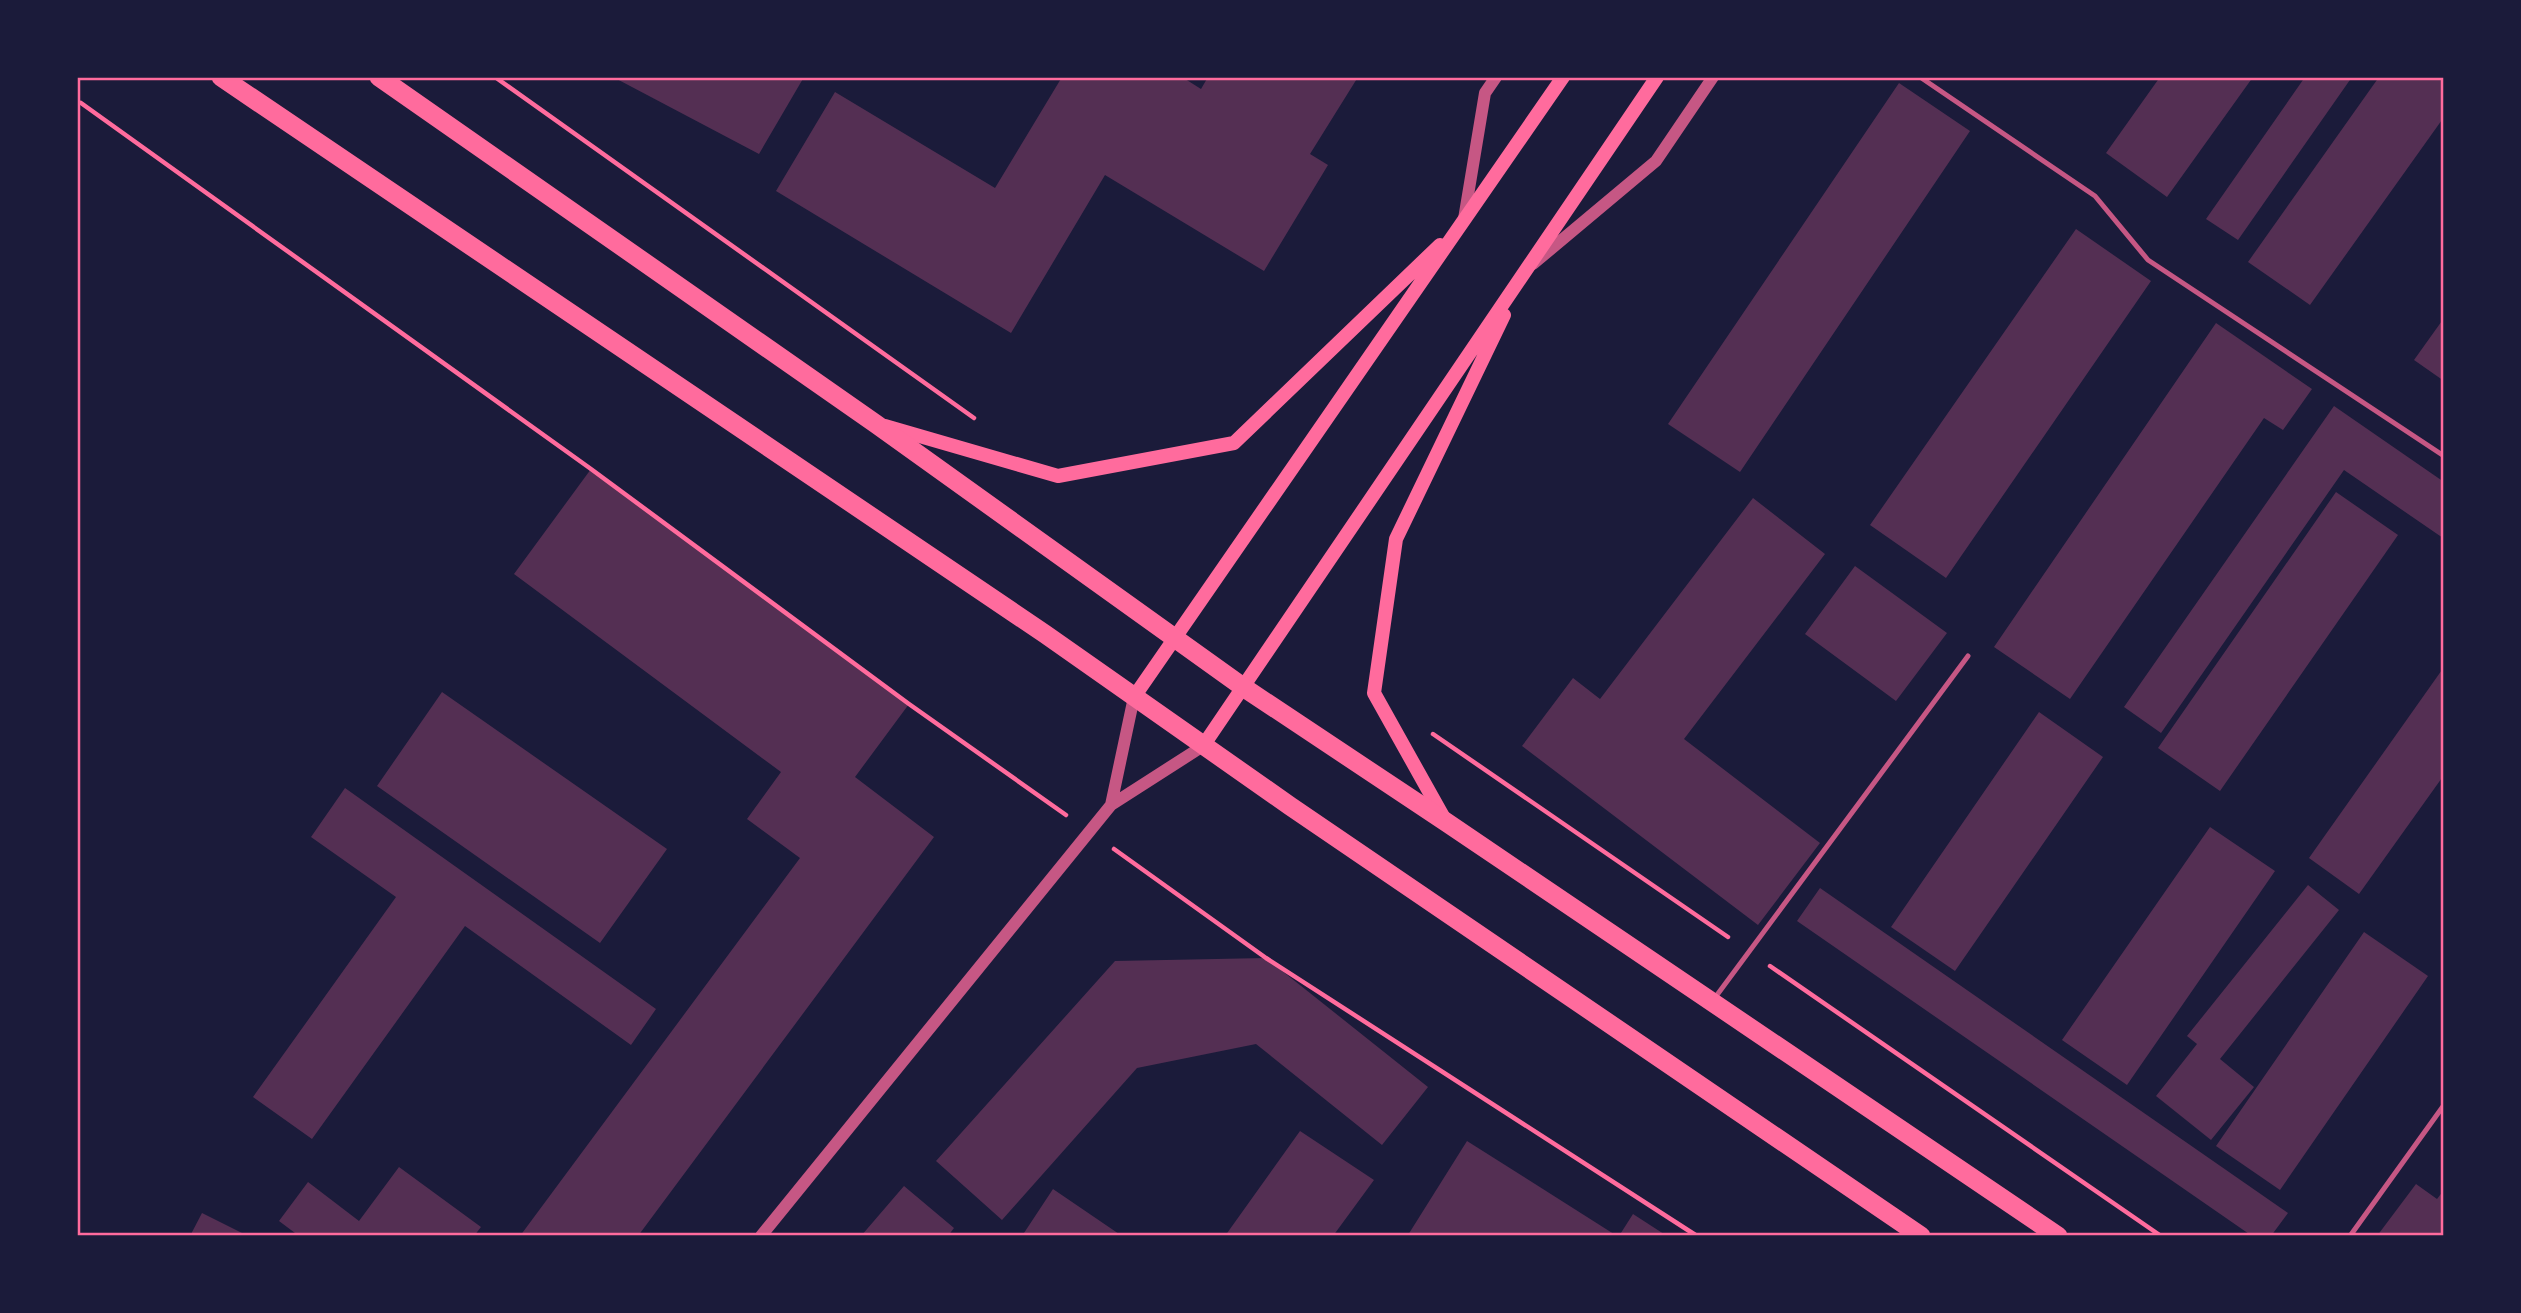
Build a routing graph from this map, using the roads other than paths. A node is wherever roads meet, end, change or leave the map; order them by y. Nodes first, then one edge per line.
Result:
1 (221, 77) edge
2 (379, 77) edge
3 (1496, 77) edge
4 (1563, 77) edge
5 (1657, 77) edge
6 (1713, 77) edge
7 (1920, 77) edge
8 (1463, 222) junction
9 (1525, 271) junction
10 (876, 424) junction
11 (2444, 456) edge
12 (1174, 638) junction
13 (1968, 656) dead end
14 (1243, 688) junction
15 (1134, 697) junction
16 (1203, 746) junction
17 (1111, 805) junction
18 (1446, 822) junction
19 (1712, 1002) junction
20 (2444, 1105) edge
21 (761, 1236) edge
22 (1921, 1236) edge
23 (2058, 1236) edge
24 (2350, 1236) edge

1 - 15 highway
2 - 10 highway
3 - 8 street
4 - 8 main road
5 - 9 main road
6 - 9 street
7 - 11 lane
8 - 10 main road
8 - 12 main road
9 - 14 main road
9 - 18 main road
10 - 12 highway
12 - 14 highway
12 - 15 main road
13 - 19 lane
14 - 16 main road
14 - 18 highway
15 - 16 highway
15 - 17 street
16 - 17 street
16 - 22 highway
17 - 21 street
18 - 19 highway
19 - 23 highway
20 - 24 lane

